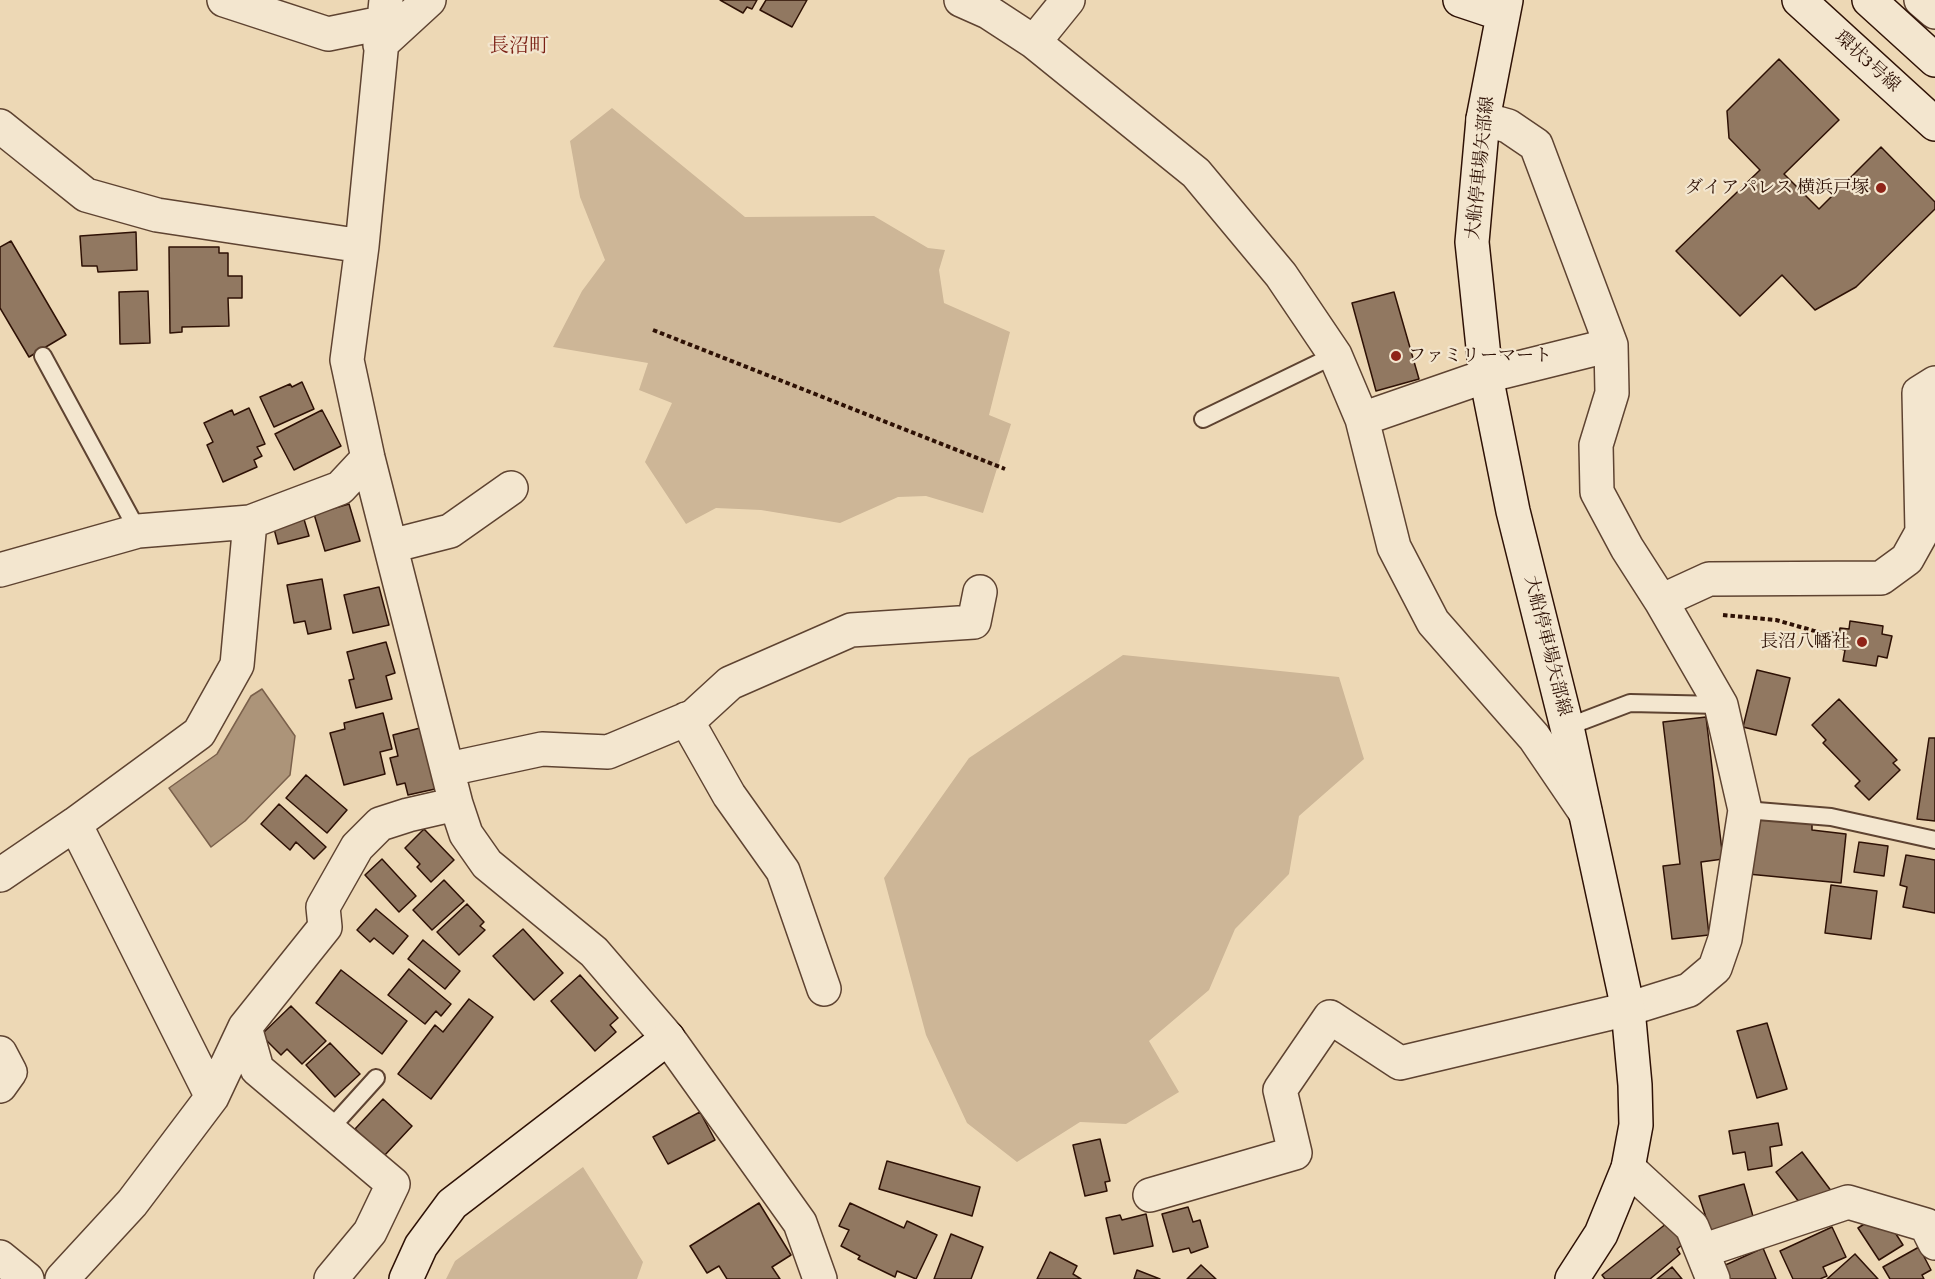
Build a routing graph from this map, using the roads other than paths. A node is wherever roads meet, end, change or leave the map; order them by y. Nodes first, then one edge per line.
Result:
1 (224, 0) edge
2 (429, 0) edge
3 (961, 0) edge
4 (1068, 0) edge
5 (1460, 0) edge
6 (1799, 0) edge
7 (1869, 0) edge
8 (1921, 0) edge
9 (1504, 7) edge
10 (1935, 12) edge
11 (383, 23) edge
12 (1034, 42) junction
13 (1935, 60) edge
14 (1483, 119) junction
15 (1935, 124) edge
16 (0, 126) edge
17 (362, 246) junction
18 (1611, 345) junction
19 (1335, 355) junction
20 (43, 356) dead end
21 (1486, 376) junction
22 (1935, 382) edge
23 (1203, 419) dead end
24 (1362, 419) junction
25 (368, 458) junction
26 (511, 488) dead end
27 (250, 522) junction
28 (138, 531) junction
29 (391, 546) junction
30 (0, 570) edge
31 (980, 592) dead end
32 (1661, 602) junction
33 (1721, 705) junction
34 (686, 719) junction
35 (1567, 727) junction
36 (448, 769) junction
37 (456, 804) junction
38 (1745, 810) junction
39 (1586, 814) junction
40 (75, 824) junction
41 (1935, 840) edge
42 (0, 875) edge
43 (824, 989) dead end
44 (1628, 1009) junction
45 (245, 1027) junction
46 (668, 1038) junction
47 (0, 1053) edge
48 (376, 1078) dead end
49 (0, 1086) edge
50 (212, 1096) junction
51 (329, 1130) junction
52 (1628, 1167) junction
53 (1150, 1195) dead end
54 (1935, 1243) edge
55 (0, 1257) edge
56 (1708, 1265) edge
57 (27, 1279) edge
58 (62, 1279) edge
59 (331, 1279) edge
60 (406, 1279) edge
61 (820, 1279) edge
62 (1572, 1279) edge

1 - 11 street
2 - 11 street
3 - 12 street
4 - 12 street
5 - 9 street
6 - 15 street, 環状3号線
7 - 13 street
8 - 10 street
9 - 14 street, 大船停車場矢部線
11 - 17 street
12 - 19 street
14 - 18 street
14 - 21 street, 大船停車場矢部線
16 - 17 street
17 - 25 street
18 - 21 street
18 - 32 street
19 - 23 lane
19 - 24 street
20 - 28 lane
21 - 24 street
21 - 35 street, 大船停車場矢部線
22 - 32 street
24 - 39 street
25 - 27 street
25 - 29 street
26 - 29 street
27 - 28 street
27 - 40 street
28 - 30 street
29 - 36 street
31 - 34 street
32 - 33 street
33 - 35 lane
33 - 38 street
34 - 36 street
34 - 43 street
35 - 39 street, 大船停車場矢部線
36 - 37 street
37 - 45 street
37 - 46 street
38 - 41 lane
38 - 44 street
39 - 44 street, 大船停車場矢部線
40 - 42 street
40 - 50 street
44 - 52 street, 大船停車場矢部線
44 - 53 street
45 - 50 street
45 - 51 street
46 - 60 street
46 - 61 street
47 - 49 street
48 - 51 lane
50 - 58 street
51 - 59 street
52 - 56 street
52 - 62 street, 大船停車場矢部線
54 - 56 street
55 - 57 street

